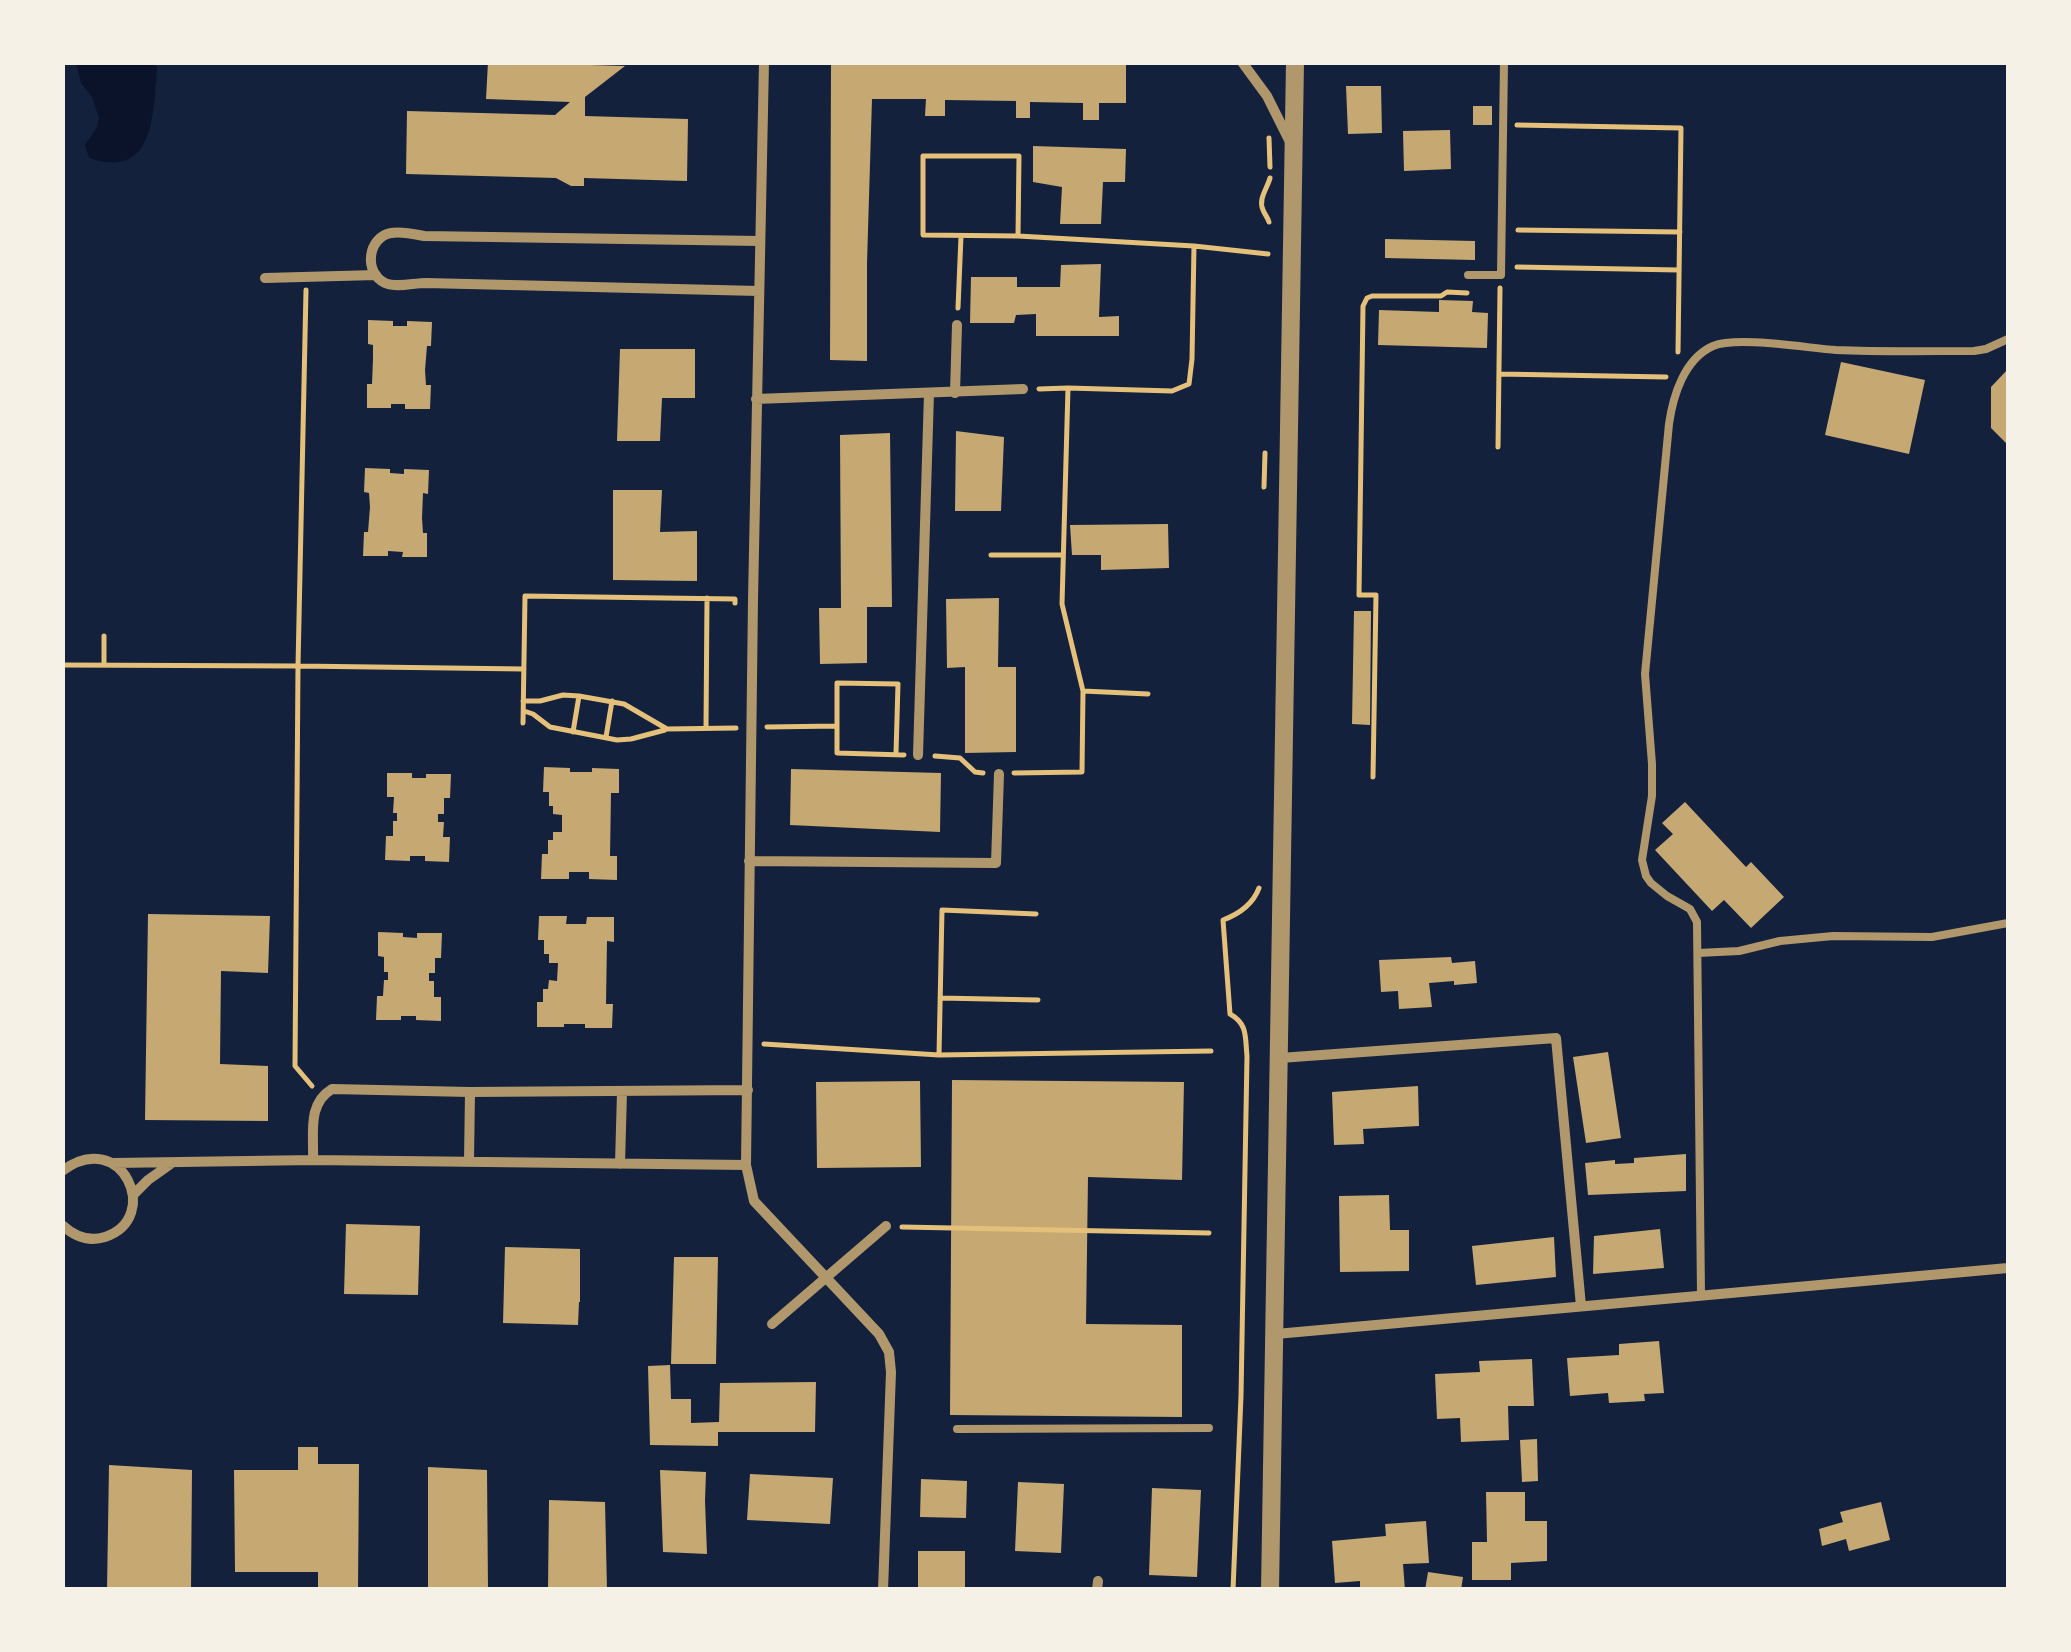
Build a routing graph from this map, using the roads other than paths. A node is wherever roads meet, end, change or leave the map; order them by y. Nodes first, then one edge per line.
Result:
1 (764, 62) edge
2 (1242, 62) edge
3 (1295, 62) edge
4 (1504, 62) edge
5 (1294, 158) junction
6 (760, 241) junction
7 (1468, 275) dead end
8 (376, 276) junction
9 (265, 278) dead end
10 (759, 291) junction
11 (957, 325) road end
12 (2008, 339) edge
13 (1022, 390) dead end
14 (929, 393) junction
15 (955, 393) junction
16 (756, 399) junction
17 (918, 756) dead end
18 (999, 774) dead end
19 (749, 861) junction
20 (2008, 924) edge
21 (1698, 953) junction
22 (1280, 1058) junction
23 (748, 1090) junction
24 (470, 1092) junction
25 (622, 1092) junction
26 (313, 1160) junction
27 (469, 1160) junction
28 (172, 1162) junction
29 (114, 1164) junction
30 (620, 1164) junction
31 (746, 1165) junction
32 (62, 1171) edge
33 (134, 1195) junction
34 (62, 1225) edge
35 (886, 1226) road end
36 (2008, 1268) edge
37 (825, 1276) junction
38 (1702, 1295) junction
39 (1581, 1306) junction
40 (772, 1324) dead end
41 (1276, 1334) junction
42 (1209, 1428) dead end
43 (957, 1429) dead end
44 (883, 1590) edge
45 (1270, 1590) edge

1 - 6 street
2 - 5 street
3 - 5 street
4 - 7 lane
5 - 22 street
6 - 8 street
6 - 10 street
8 - 9 street
8 - 10 street
10 - 16 street
11 - 15 street
12 - 21 lane
13 - 15 street
14 - 15 street
14 - 16 street
14 - 17 street
16 - 19 street
18 - 19 street
19 - 23 street
20 - 21 lane
21 - 38 lane
22 - 39 street
22 - 41 street
23 - 25 street
23 - 31 street
24 - 25 street
24 - 26 street
24 - 27 street
25 - 30 street
26 - 27 street
26 - 28 street
27 - 30 street
28 - 29 street
28 - 33 street
29 - 32 street
29 - 33 street
30 - 31 street
31 - 37 street
33 - 34 street
35 - 37 street
36 - 38 street
37 - 40 street
37 - 44 street
38 - 39 street
39 - 41 street
41 - 45 street
42 - 43 lane

